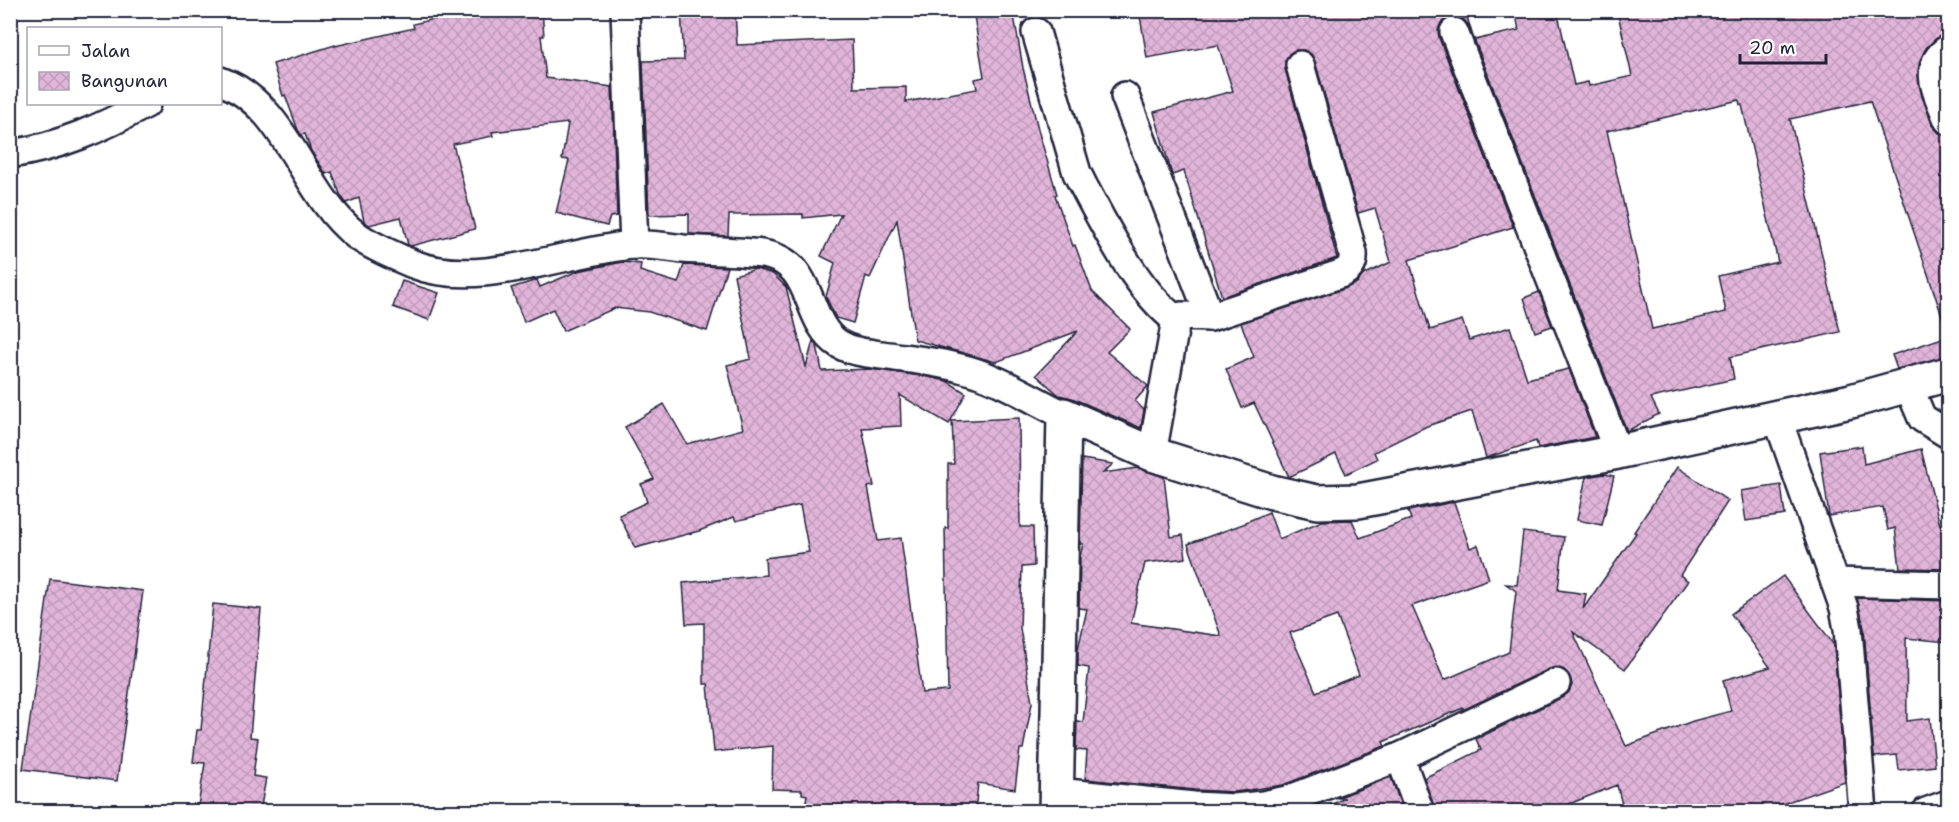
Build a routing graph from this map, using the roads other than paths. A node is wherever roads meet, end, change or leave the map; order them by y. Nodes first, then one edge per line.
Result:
1 (625, 11) edge
2 (1036, 32) dead end
3 (1454, 32) dead end
4 (1948, 49) edge
5 (1300, 65) dead end
6 (222, 82) edge
7 (1125, 96) dead end
8 (144, 105) edge
9 (1948, 120) edge
10 (10, 154) edge
11 (634, 245) junction
12 (1210, 317) junction
13 (1176, 320) junction
14 (1948, 374) edge
15 (1908, 385) junction
16 (1064, 415) junction
17 (1777, 417) junction
18 (1948, 434) edge
19 (1618, 452) junction
20 (1152, 454) junction
21 (1835, 582) junction
22 (1948, 585) edge
23 (1556, 683) dead end
24 (1400, 757) junction
25 (1056, 802) edge
26 (1948, 804) edge
27 (1420, 812) edge
28 (1863, 812) edge
29 (1926, 812) edge

1 - 11 street
2 - 13 street
3 - 19 street
4 - 9 street
5 - 12 street
6 - 11 street
7 - 12 street
8 - 10 street
11 - 16 street
12 - 13 street
13 - 20 street
14 - 15 street
15 - 17 street
15 - 18 street
16 - 20 street
16 - 25 street
17 - 19 street
17 - 21 street
19 - 20 street
21 - 22 street
21 - 28 street
23 - 24 street
24 - 25 street
24 - 27 street
26 - 29 street

